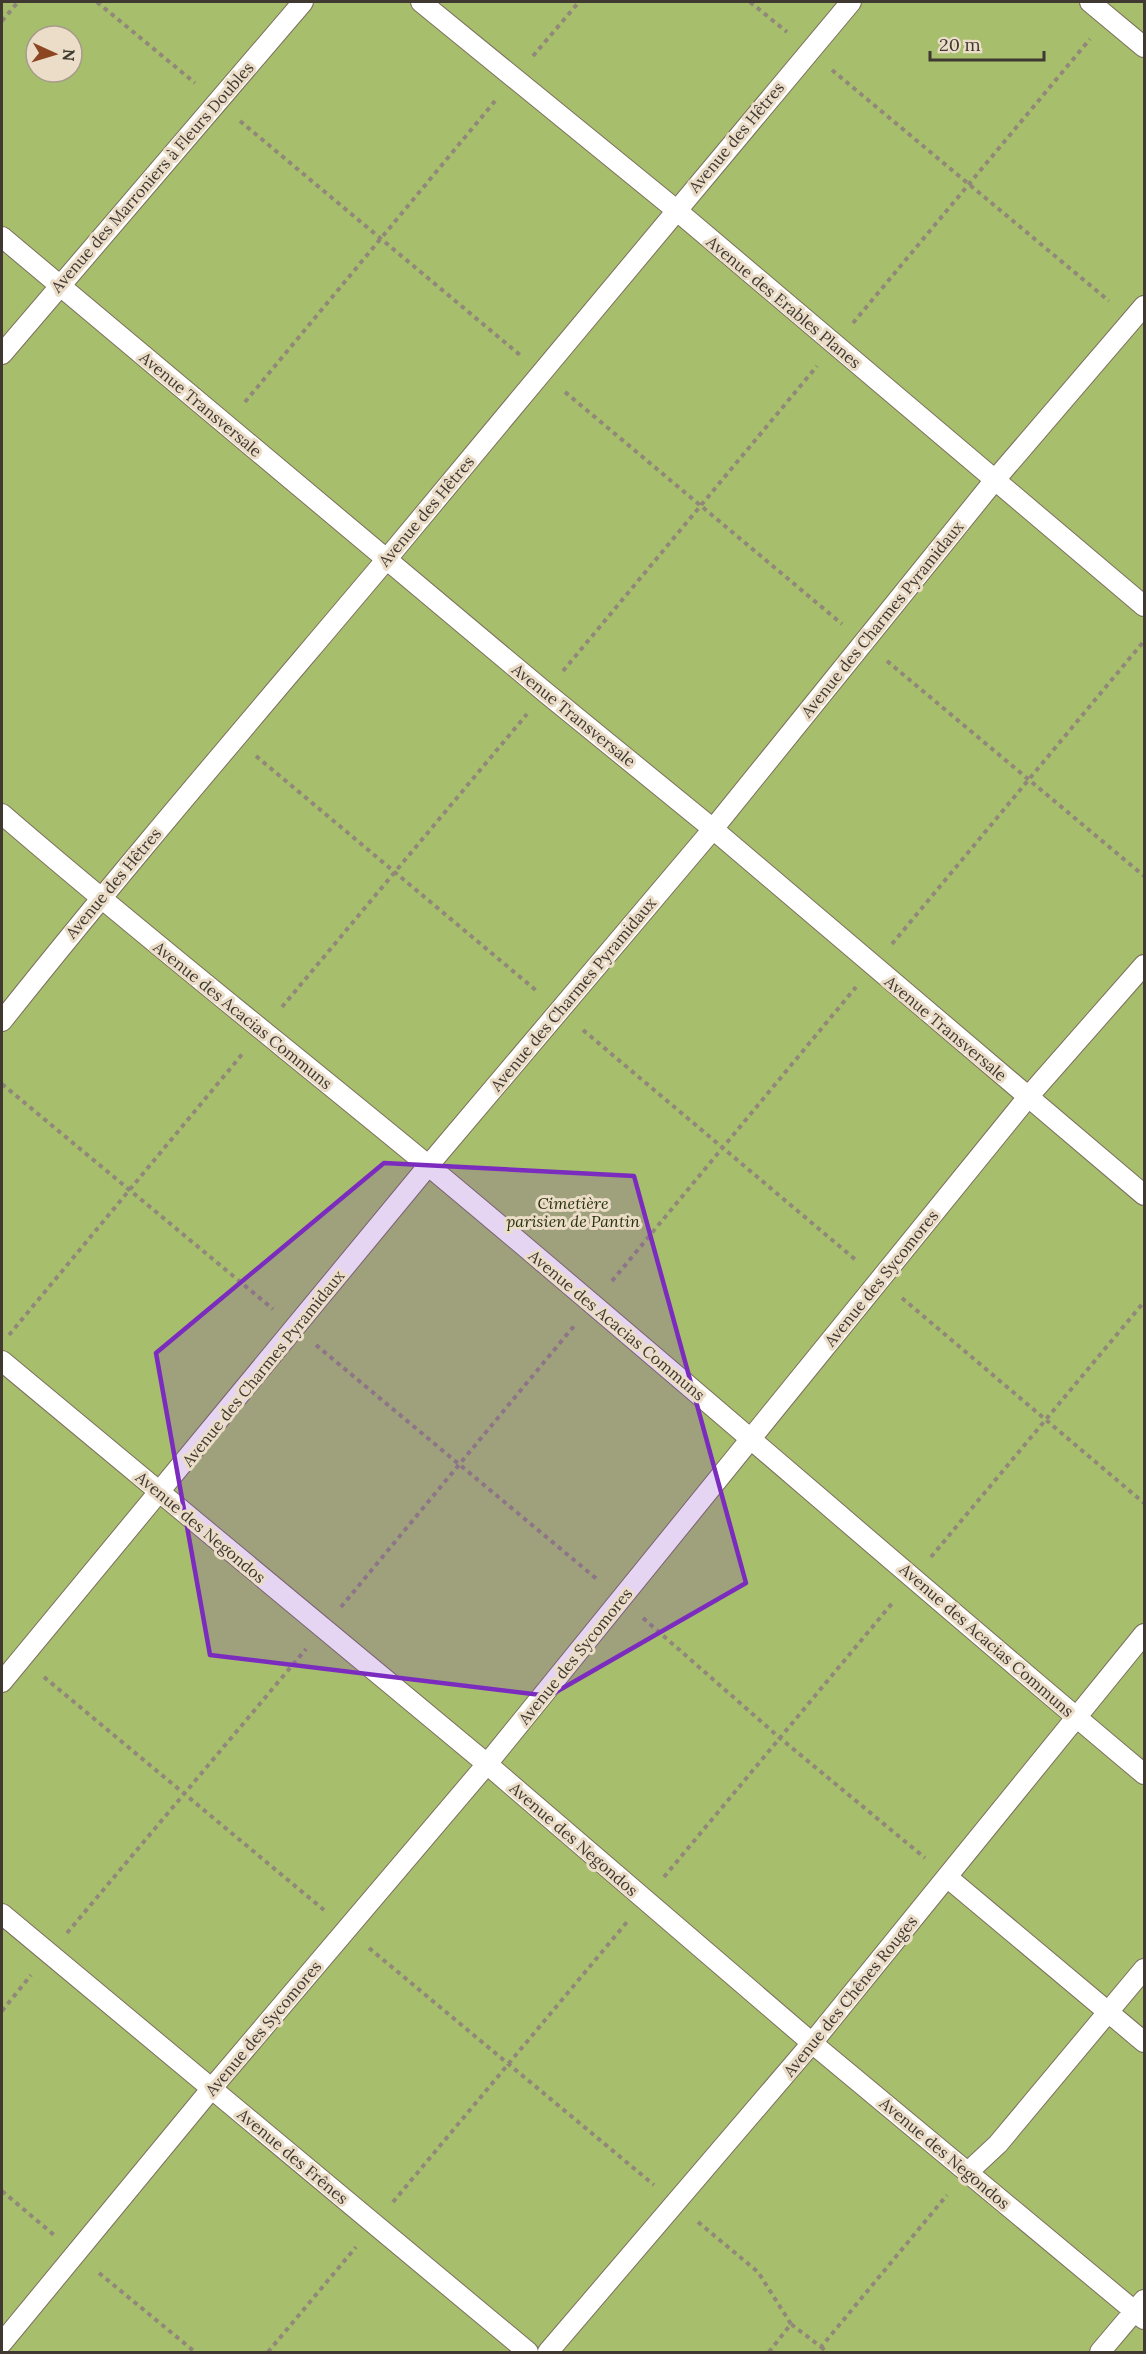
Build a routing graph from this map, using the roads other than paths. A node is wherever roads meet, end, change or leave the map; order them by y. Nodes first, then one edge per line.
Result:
1 (303, 2) edge
2 (421, 2) edge
3 (851, 2) edge
4 (1090, 2) edge
5 (1144, 47) edge
6 (675, 209) junction
7 (2, 237) edge
8 (58, 285) junction
9 (1138, 313) edge
10 (2, 354) edge
11 (994, 481) junction
12 (387, 559) junction
13 (1144, 606) edge
14 (2, 814) edge
15 (712, 829) junction
16 (100, 898) junction
17 (1144, 964) edge
18 (2, 1022) edge
19 (1028, 1098) junction
20 (428, 1166) junction
21 (1144, 1195) edge
22 (2, 1361) edge
23 (751, 1438) junction
24 (160, 1493) junction
25 (1144, 1634) edge
26 (2, 1682) edge
27 (1077, 1717) junction
28 (487, 1764) junction
29 (1144, 1774) edge
30 (947, 1877) junction
31 (2, 1914) edge
32 (1144, 1969) edge
33 (1108, 2012) junction
34 (1144, 2042) edge
35 (812, 2043) junction
36 (212, 2088) junction
37 (968, 2172) junction
38 (1141, 2310) edge
39 (2, 2343) edge
40 (528, 2352) edge
41 (548, 2352) edge
42 (1100, 2352) edge

1 - 8 lane, Avenue des Marroniers à Fleurs Doubles
2 - 6 lane, Avenue des Erables Planes
3 - 6 lane, Avenue des Hêtres
4 - 5 lane
6 - 11 lane, Avenue des Erables Planes
6 - 12 lane, Avenue des Hêtres
7 - 8 lane, Avenue Transversale
8 - 10 lane, Avenue des Marroniers à Fleurs Doubles
8 - 12 lane, Avenue Transversale
9 - 11 lane, Avenue des Charmes Pyramidaux
11 - 13 lane, Avenue des Erables Planes
11 - 15 lane, Avenue des Charmes Pyramidaux
12 - 15 lane, Avenue Transversale
12 - 16 lane, Avenue des Hêtres
14 - 16 lane, Avenue des Acacias Communs
15 - 19 lane, Avenue Transversale
15 - 20 lane, Avenue des Charmes Pyramidaux
16 - 18 lane, Avenue des Hêtres
16 - 20 lane, Avenue des Acacias Communs
17 - 19 lane, Avenue des Sycomores
19 - 21 lane, Avenue Transversale
19 - 23 lane, Avenue des Sycomores
20 - 23 lane, Avenue des Acacias Communs
20 - 24 lane, Avenue des Charmes Pyramidaux
22 - 24 lane, Avenue des Negondos
23 - 27 lane, Avenue des Acacias Communs
23 - 28 lane, Avenue des Sycomores
24 - 26 lane, Avenue des Charmes Pyramidaux
24 - 28 lane, Avenue des Negondos
25 - 27 lane, Avenue des Chênes Rouges
27 - 29 lane, Avenue des Acacias Communs
27 - 30 lane, Avenue des Chênes Rouges
28 - 35 lane, Avenue des Negondos
28 - 36 lane, Avenue des Sycomores
30 - 33 lane
30 - 35 lane, Avenue des Chênes Rouges
31 - 36 lane, Avenue des Frênes
32 - 33 lane
33 - 34 lane
33 - 37 lane
35 - 37 lane, Avenue des Negondos
35 - 41 lane, Avenue des Chênes Rouges
36 - 39 lane, Avenue des Sycomores
36 - 40 lane, Avenue des Frênes
37 - 38 lane, Avenue des Negondos
38 - 42 lane

